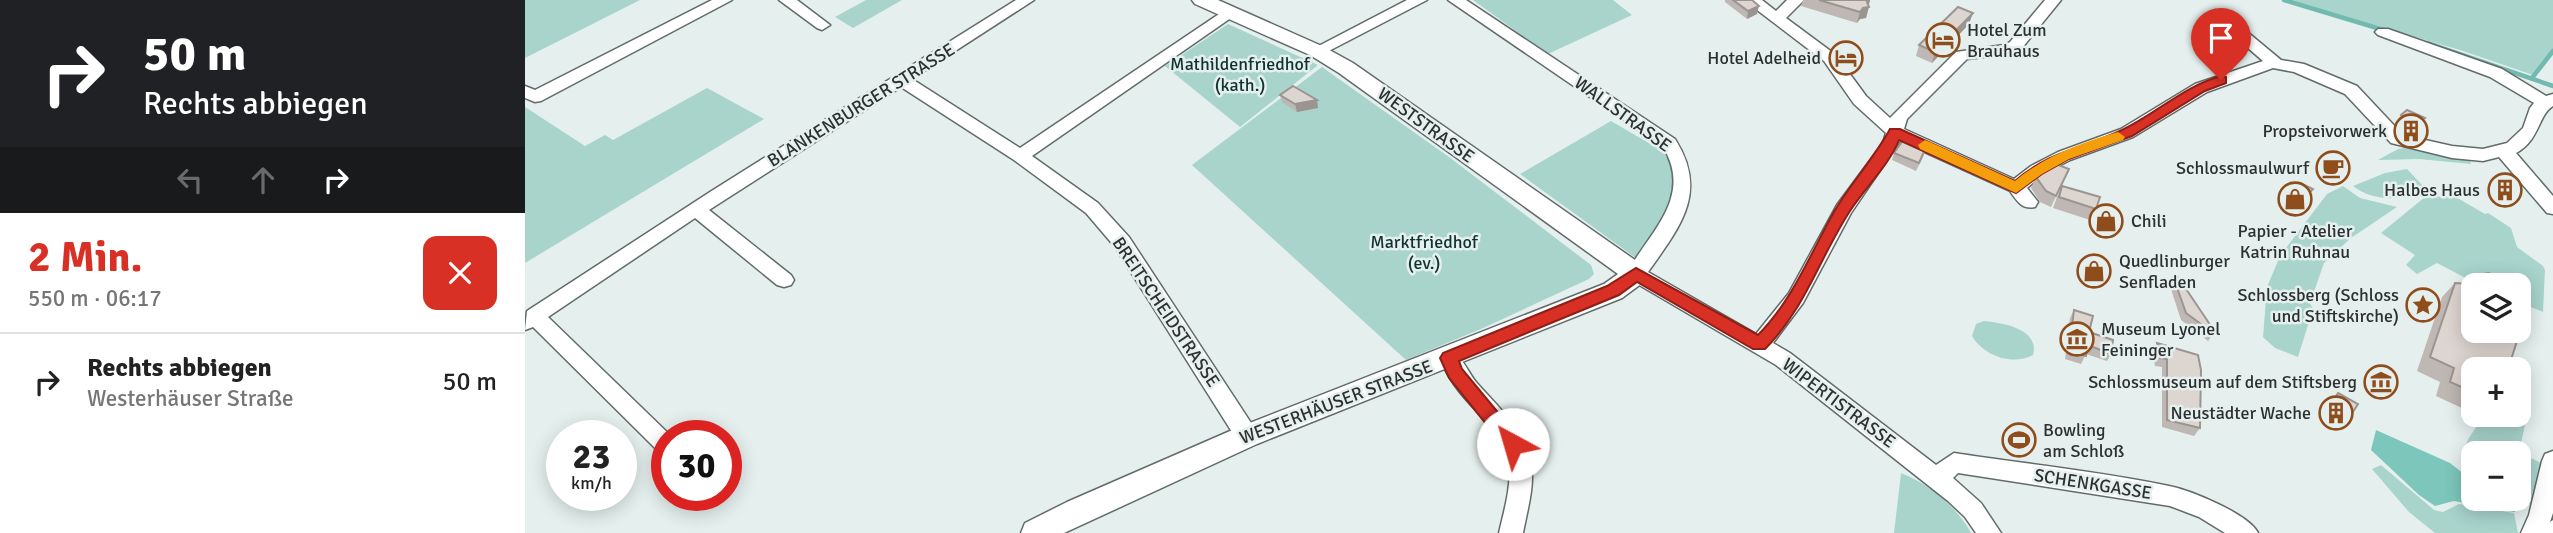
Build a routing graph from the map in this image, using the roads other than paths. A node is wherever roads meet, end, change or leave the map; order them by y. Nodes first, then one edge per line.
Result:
1 (724, 0) edge
2 (787, 0) edge
3 (1026, 0) edge
4 (1202, 0) edge
5 (1419, 0) edge
6 (1456, 0) edge
7 (1752, 0) edge
8 (1796, 0) edge
9 (2053, 0) edge
10 (1230, 13) junction
11 (1777, 19) junction
12 (2223, 19) dead end
13 (822, 24) dead end
14 (2383, 32) dead end
15 (1317, 51) junction
16 (2275, 63) junction
17 (901, 80) junction
18 (525, 91) edge
19 (2549, 101) edge
20 (1895, 132) junction
21 (2504, 151) junction
22 (1020, 156) junction
23 (2016, 187) junction
24 (2029, 202) dead end
25 (2553, 208) edge
26 (696, 209) junction
27 (1636, 274) junction
28 (784, 280) dead end
29 (530, 319) edge
30 (1759, 344) junction
31 (1449, 358) junction
32 (651, 431) edge
33 (1247, 436) junction
34 (2553, 461) edge
35 (1937, 478) junction
36 (1036, 533) edge
37 (1511, 533) edge
38 (1989, 533) edge
39 (2246, 533) edge
40 (2533, 533) edge

1 - 18 street
2 - 13 street
3 - 17 street, BLANKENBURGER STRASSE
4 - 10 main road, WESTSTRASSE
5 - 15 street
6 - 27 street, WALLSTRASSE
7 - 11 street
8 - 11 street
9 - 20 street
10 - 15 main road, WESTSTRASSE
10 - 22 street
11 - 20 street
12 - 16 street
14 - 19 street
15 - 27 main road, WESTSTRASSE
16 - 21 street
16 - 23 street
17 - 22 street, BREITSCHEIDSTRASSE
17 - 26 street, BLANKENBURGER STRASSE
19 - 21 street
20 - 23 street
20 - 30 street
21 - 25 street
22 - 33 street, BREITSCHEIDSTRASSE
23 - 24 street
26 - 28 street
26 - 29 street, BLANKENBURGER STRASSE
27 - 30 street, WIPERTISTRASSE
27 - 31 main road, WESTERHÄUSER STRASSE
29 - 32 street, BLANKENBURGER STRASSE
30 - 35 street, WIPERTISTRASSE
31 - 33 main road, WESTERHÄUSER STRASSE
31 - 37 street
33 - 36 main road, WESTERHÄUSER STRASSE
34 - 40 street
35 - 38 street, WIPERTISTRASSE
35 - 39 street, SCHENKGASSE

